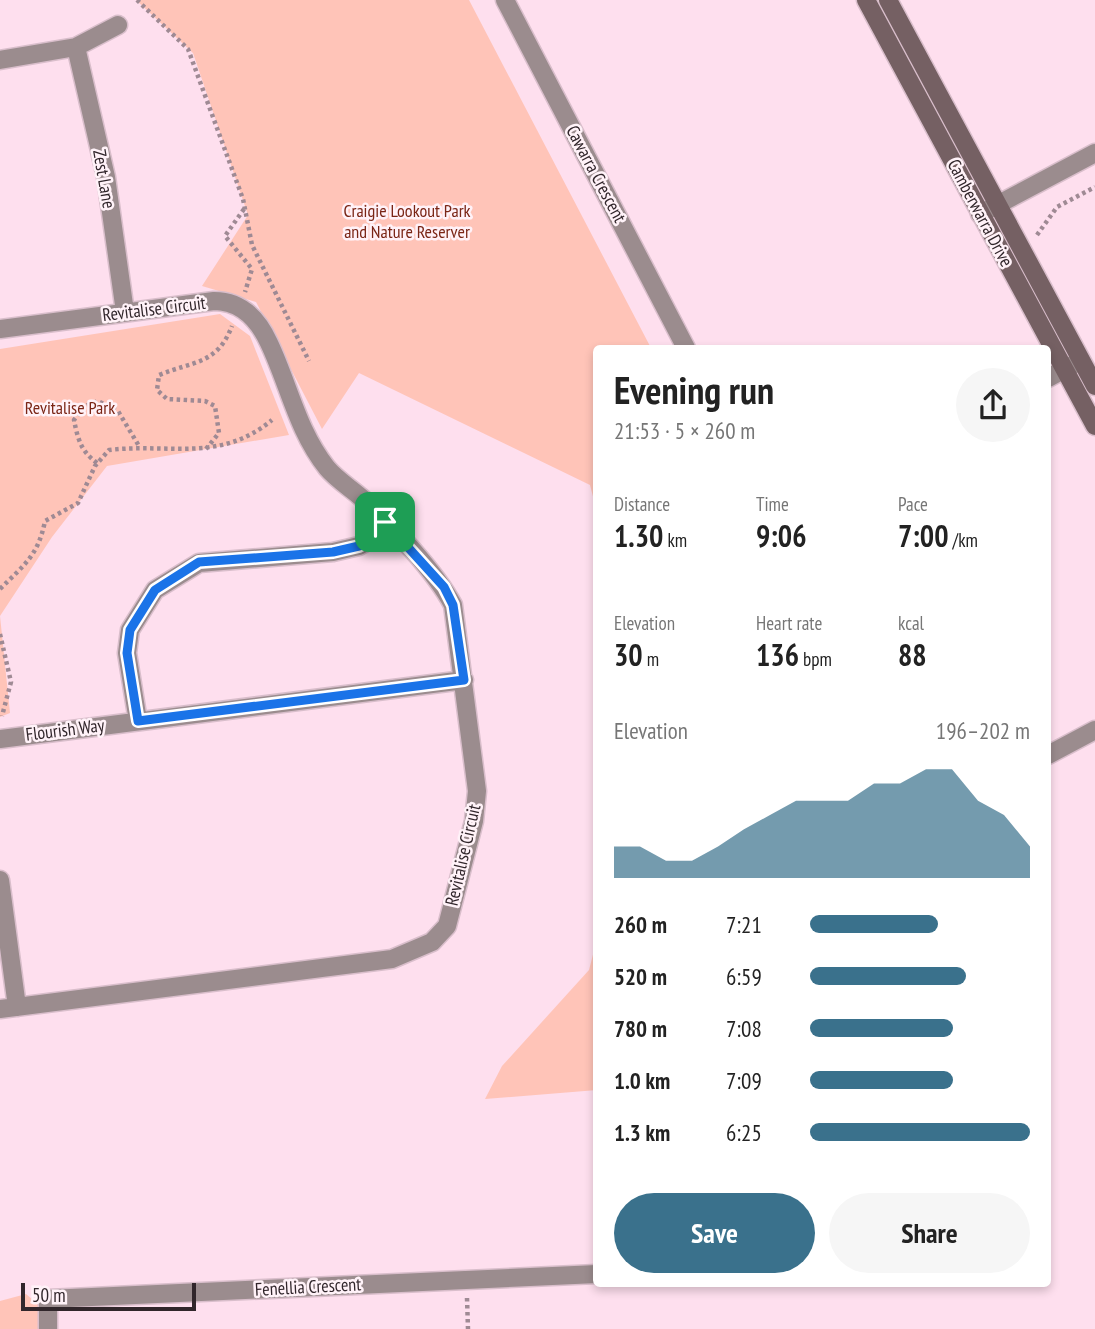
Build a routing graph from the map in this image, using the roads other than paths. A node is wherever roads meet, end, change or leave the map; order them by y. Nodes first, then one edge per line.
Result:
1 (505, 0) edge
2 (866, 0) edge
3 (888, 0) edge
4 (118, 25) dead end
5 (76, 47) junction
6 (0, 60) edge
7 (1095, 153) edge
8 (997, 205) junction
9 (980, 214) junction
10 (125, 312) junction
11 (0, 329) edge
12 (684, 345) edge
13 (1043, 345) edge
14 (1081, 361) junction
15 (1056, 373) edge
16 (1095, 386) edge
17 (1095, 426) edge
18 (385, 522) junction
19 (464, 680) junction
20 (138, 721) junction
21 (1095, 730) edge
22 (0, 739) edge
23 (1051, 753) edge
24 (0, 880) edge
25 (8, 1008) edge
26 (593, 1274) edge
27 (48, 1329) edge

1 - 12 street, Cawarra Crescent
2 - 9 street, Camberwarra Drive
3 - 8 street, Camberwarra Drive
4 - 5 street
5 - 6 street
5 - 10 street, Zest Lane
7 - 8 street
8 - 9 street
8 - 14 street, Camberwarra Drive
9 - 13 street, Camberwarra Drive
10 - 11 street, Revitalise Circuit
10 - 18 street, Revitalise Circuit
14 - 15 street
14 - 16 street, Camberwarra Drive
15 - 17 street, Camberwarra Drive
18 - 19 street, Revitalise Circuit
18 - 20 street
19 - 20 street, Flourish Way
19 - 25 street, Revitalise Circuit
20 - 22 street, Flourish Way
21 - 23 street
24 - 25 street
26 - 27 street, Fenellia Crescent

